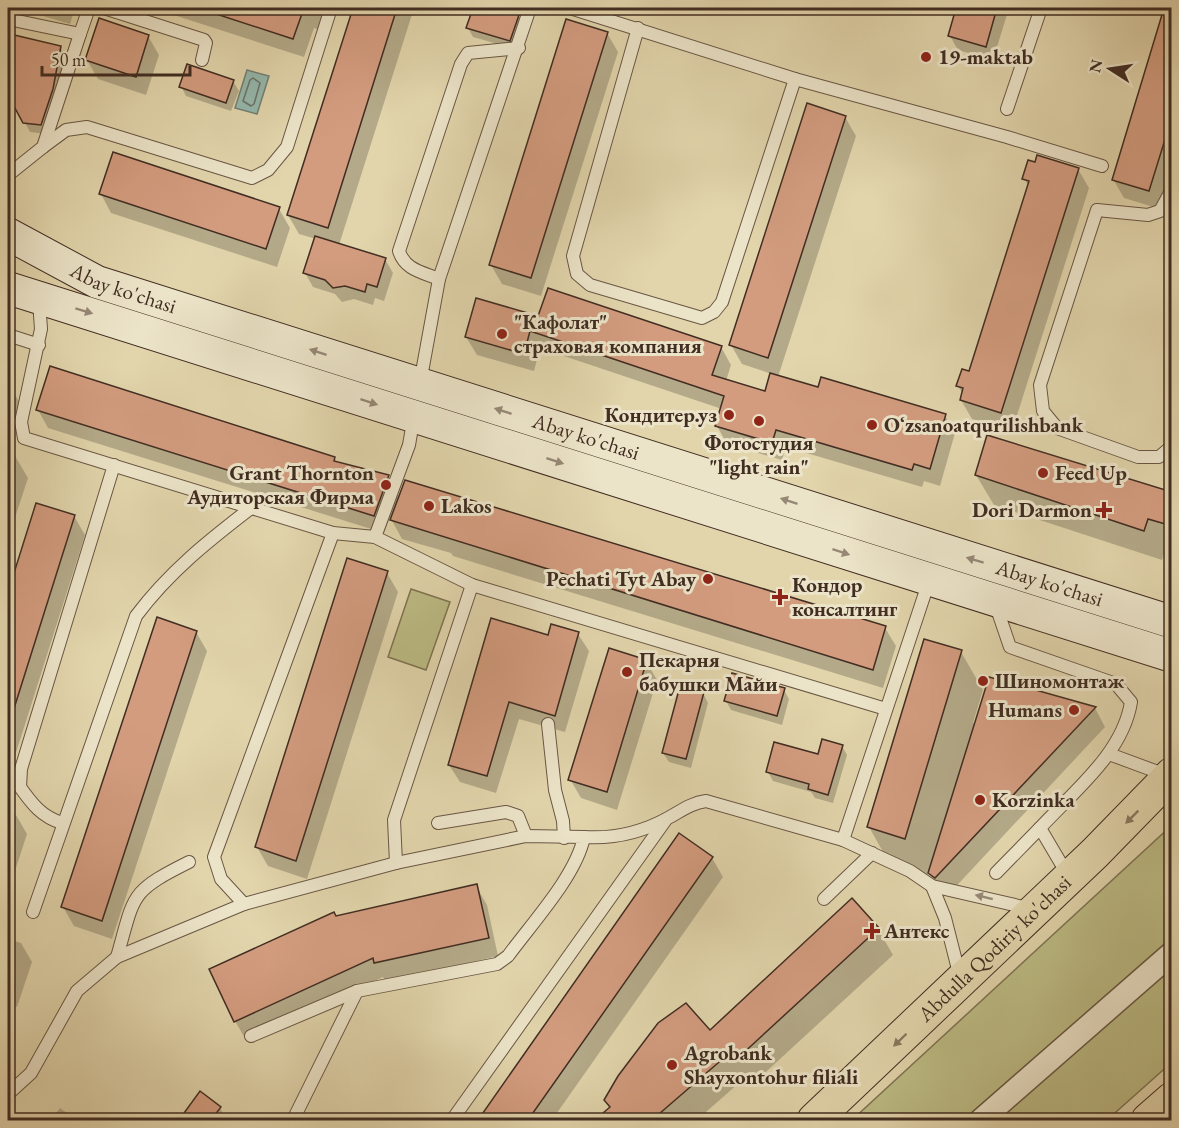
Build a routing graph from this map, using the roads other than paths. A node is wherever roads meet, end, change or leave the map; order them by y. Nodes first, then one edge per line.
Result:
1 (89, 8) edge
2 (104, 8) edge
3 (331, 8) edge
4 (530, 8) edge
5 (570, 8) edge
6 (1041, 8) edge
7 (8, 19) edge
8 (638, 28) junction
9 (80, 34) junction
10 (519, 48) junction
11 (202, 60) dead end
12 (795, 79) junction
13 (1006, 109) dead end
14 (43, 147) junction
15 (1102, 166) dead end
16 (8, 175) edge
17 (1172, 189) edge
18 (8, 234) edge
19 (439, 279) junction
20 (8, 288) edge
21 (38, 297) junction
22 (8, 335) edge
23 (39, 345) junction
24 (420, 384) junction
25 (414, 416) junction
26 (1172, 446) edge
27 (114, 465) junction
28 (251, 508) junction
29 (333, 533) junction
30 (375, 537) junction
31 (929, 580) junction
32 (472, 585) junction
33 (994, 601) junction
34 (1172, 622) edge
35 (1172, 656) edge
36 (886, 709) junction
37 (548, 724) dead end
38 (1109, 754) junction
39 (1171, 775) edge
40 (666, 819) junction
41 (62, 823) junction
42 (438, 823) dead end
43 (1040, 828) junction
44 (526, 836) junction
45 (585, 837) junction
46 (564, 838) junction
47 (843, 840) junction
48 (872, 853) junction
49 (189, 862) dead end
50 (396, 863) junction
51 (996, 873) dead end
52 (1070, 878) junction
53 (932, 886) junction
54 (824, 899) dead end
55 (244, 904) junction
56 (1035, 910) junction
57 (33, 912) dead end
58 (1172, 953) edge
59 (117, 957) junction
60 (961, 981) junction
61 (357, 991) junction
62 (251, 1036) dead end
63 (8, 1094) edge
64 (1172, 1099) edge
65 (293, 1120) edge
66 (452, 1120) edge
67 (813, 1120) edge
68 (981, 1120) edge
69 (1148, 1120) edge

1 - 9 lane
2 - 11 lane
3 - 14 lane
4 - 10 lane
5 - 8 lane
6 - 13 lane
7 - 9 lane
8 - 12 lane
8 - 12 lane
9 - 14 lane
10 - 19 lane
10 - 19 lane
12 - 15 lane
14 - 16 lane
17 - 26 lane
24 -> 18 main road, Abay ko'chasi
19 - 24 lane
20 - 21 main road, Abay ko'chasi
21 - 23 lane
21 -> 25 main road, Abay ko'chasi
22 - 23 lane
23 - 27 lane
24 - 25 main road
34 -> 24 main road, Abay ko'chasi
25 - 30 lane
25 -> 31 main road, Abay ko'chasi
27 - 28 lane
27 - 41 lane
28 - 29 lane
28 - 41 lane
29 - 30 lane
29 - 55 lane
30 - 32 lane
31 - 33 main road, Abay ko'chasi
31 - 36 lane
32 - 36 lane
32 - 50 lane
33 - 35 main road, Abay ko'chasi
33 - 38 lane
36 - 47 lane
37 - 46 lane
38 - 39 lane
38 - 43 lane
39 -> 52 main road, Abdulla Qodiriy ko'chasi
40 - 45 lane
40 - 47 lane
40 - 66 lane
41 - 57 lane
42 - 44 lane
43 - 51 lane
43 - 52 lane
44 - 46 lane
44 - 50 lane
45 - 46 lane
45 - 61 lane
47 - 48 lane
48 - 53 lane
48 - 54 lane
49 - 59 lane
50 - 55 lane
52 - 56 main road, Abdulla Qodiriy ko'chasi
56 -> 53 lane
53 - 60 lane
55 - 59 lane
56 - 60 main road, Abdulla Qodiriy ko'chasi
58 - 68 street
59 - 63 lane
60 -> 67 main road, Abdulla Qodiriy ko'chasi
61 - 62 lane
61 - 65 lane
64 - 69 main road

